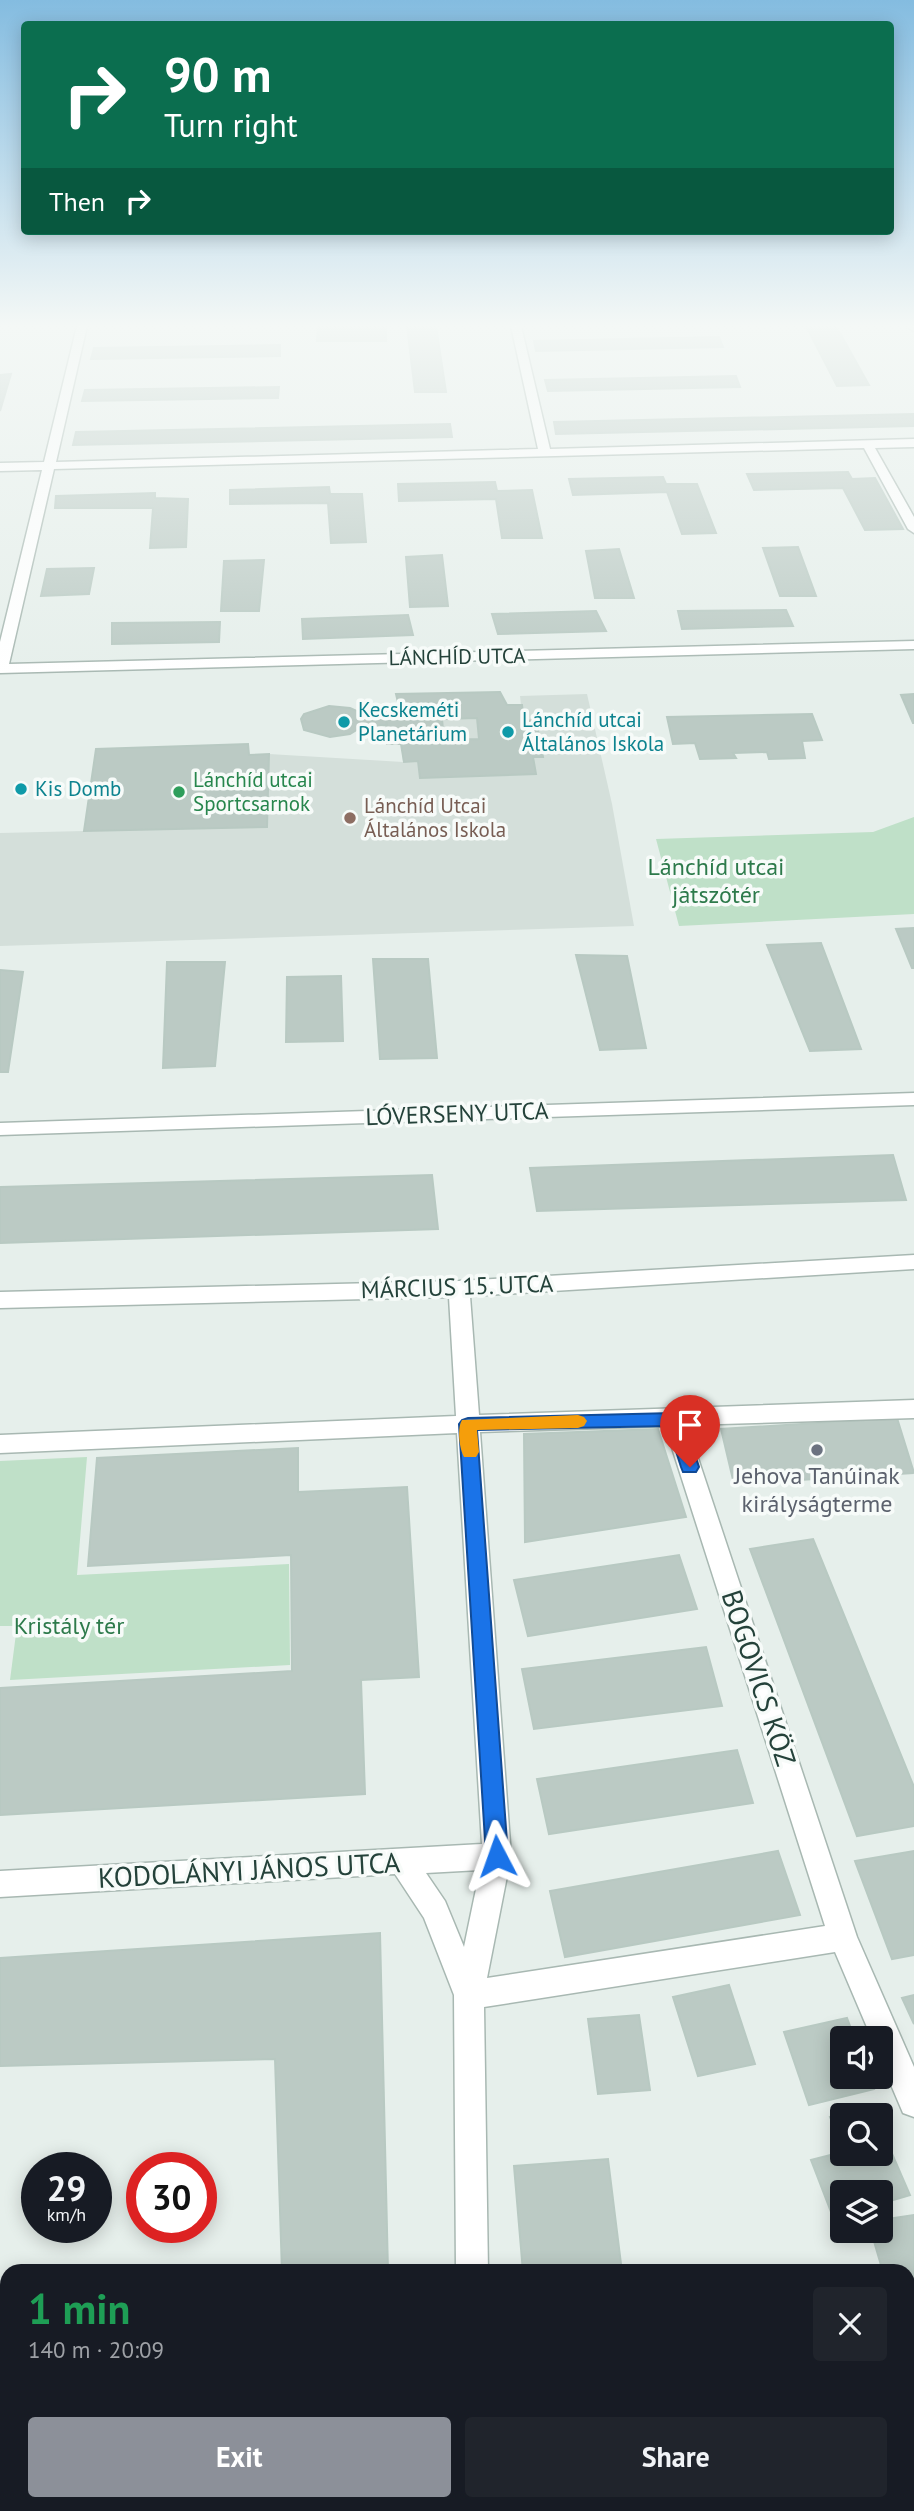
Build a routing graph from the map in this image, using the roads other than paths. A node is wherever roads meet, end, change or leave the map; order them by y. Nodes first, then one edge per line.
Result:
1 (54, 443) edge
2 (543, 443) edge
3 (910, 443) edge
4 (868, 445) junction
5 (545, 453) junction
6 (49, 466) junction
7 (0, 467) edge
8 (911, 516) edge
9 (914, 529) edge
10 (7, 612) edge
11 (914, 646) edge
12 (1, 668) edge
13 (914, 1099) edge
14 (0, 1129) edge
15 (914, 1262) edge
16 (459, 1289) junction
17 (0, 1300) edge
18 (914, 1409) edge
19 (674, 1419) junction
20 (468, 1424) junction
21 (0, 1444) edge
22 (497, 1856) junction
23 (402, 1861) junction
24 (0, 1884) edge
25 (843, 1937) junction
26 (469, 1994) junction
27 (914, 2102) edge
28 (472, 2264) edge

1 - 6 street
2 - 5 street
3 - 4 street
4 - 5 street
4 - 8 street
5 - 6 street
6 - 7 street
6 - 10 street
8 - 9 street
10 - 12 street
11 - 12 street, LÁNCHÍD UTCA
13 - 14 street, LÓVERSENY UTCA
15 - 16 street, MÁRCIUS 15. UTCA
16 - 17 street, MÁRCIUS 15. UTCA
16 - 20 street
18 - 19 street
19 - 20 street
19 - 25 street, BOGOVICS KÖZ
20 - 21 street
20 - 22 street
22 - 23 street, KODOLÁNYI JÁNOS UTCA
22 - 26 street
23 - 24 street, KODOLÁNYI JÁNOS UTCA
23 - 26 street
25 - 26 street
25 - 27 street, BOGOVICS KÖZ
26 - 28 street

